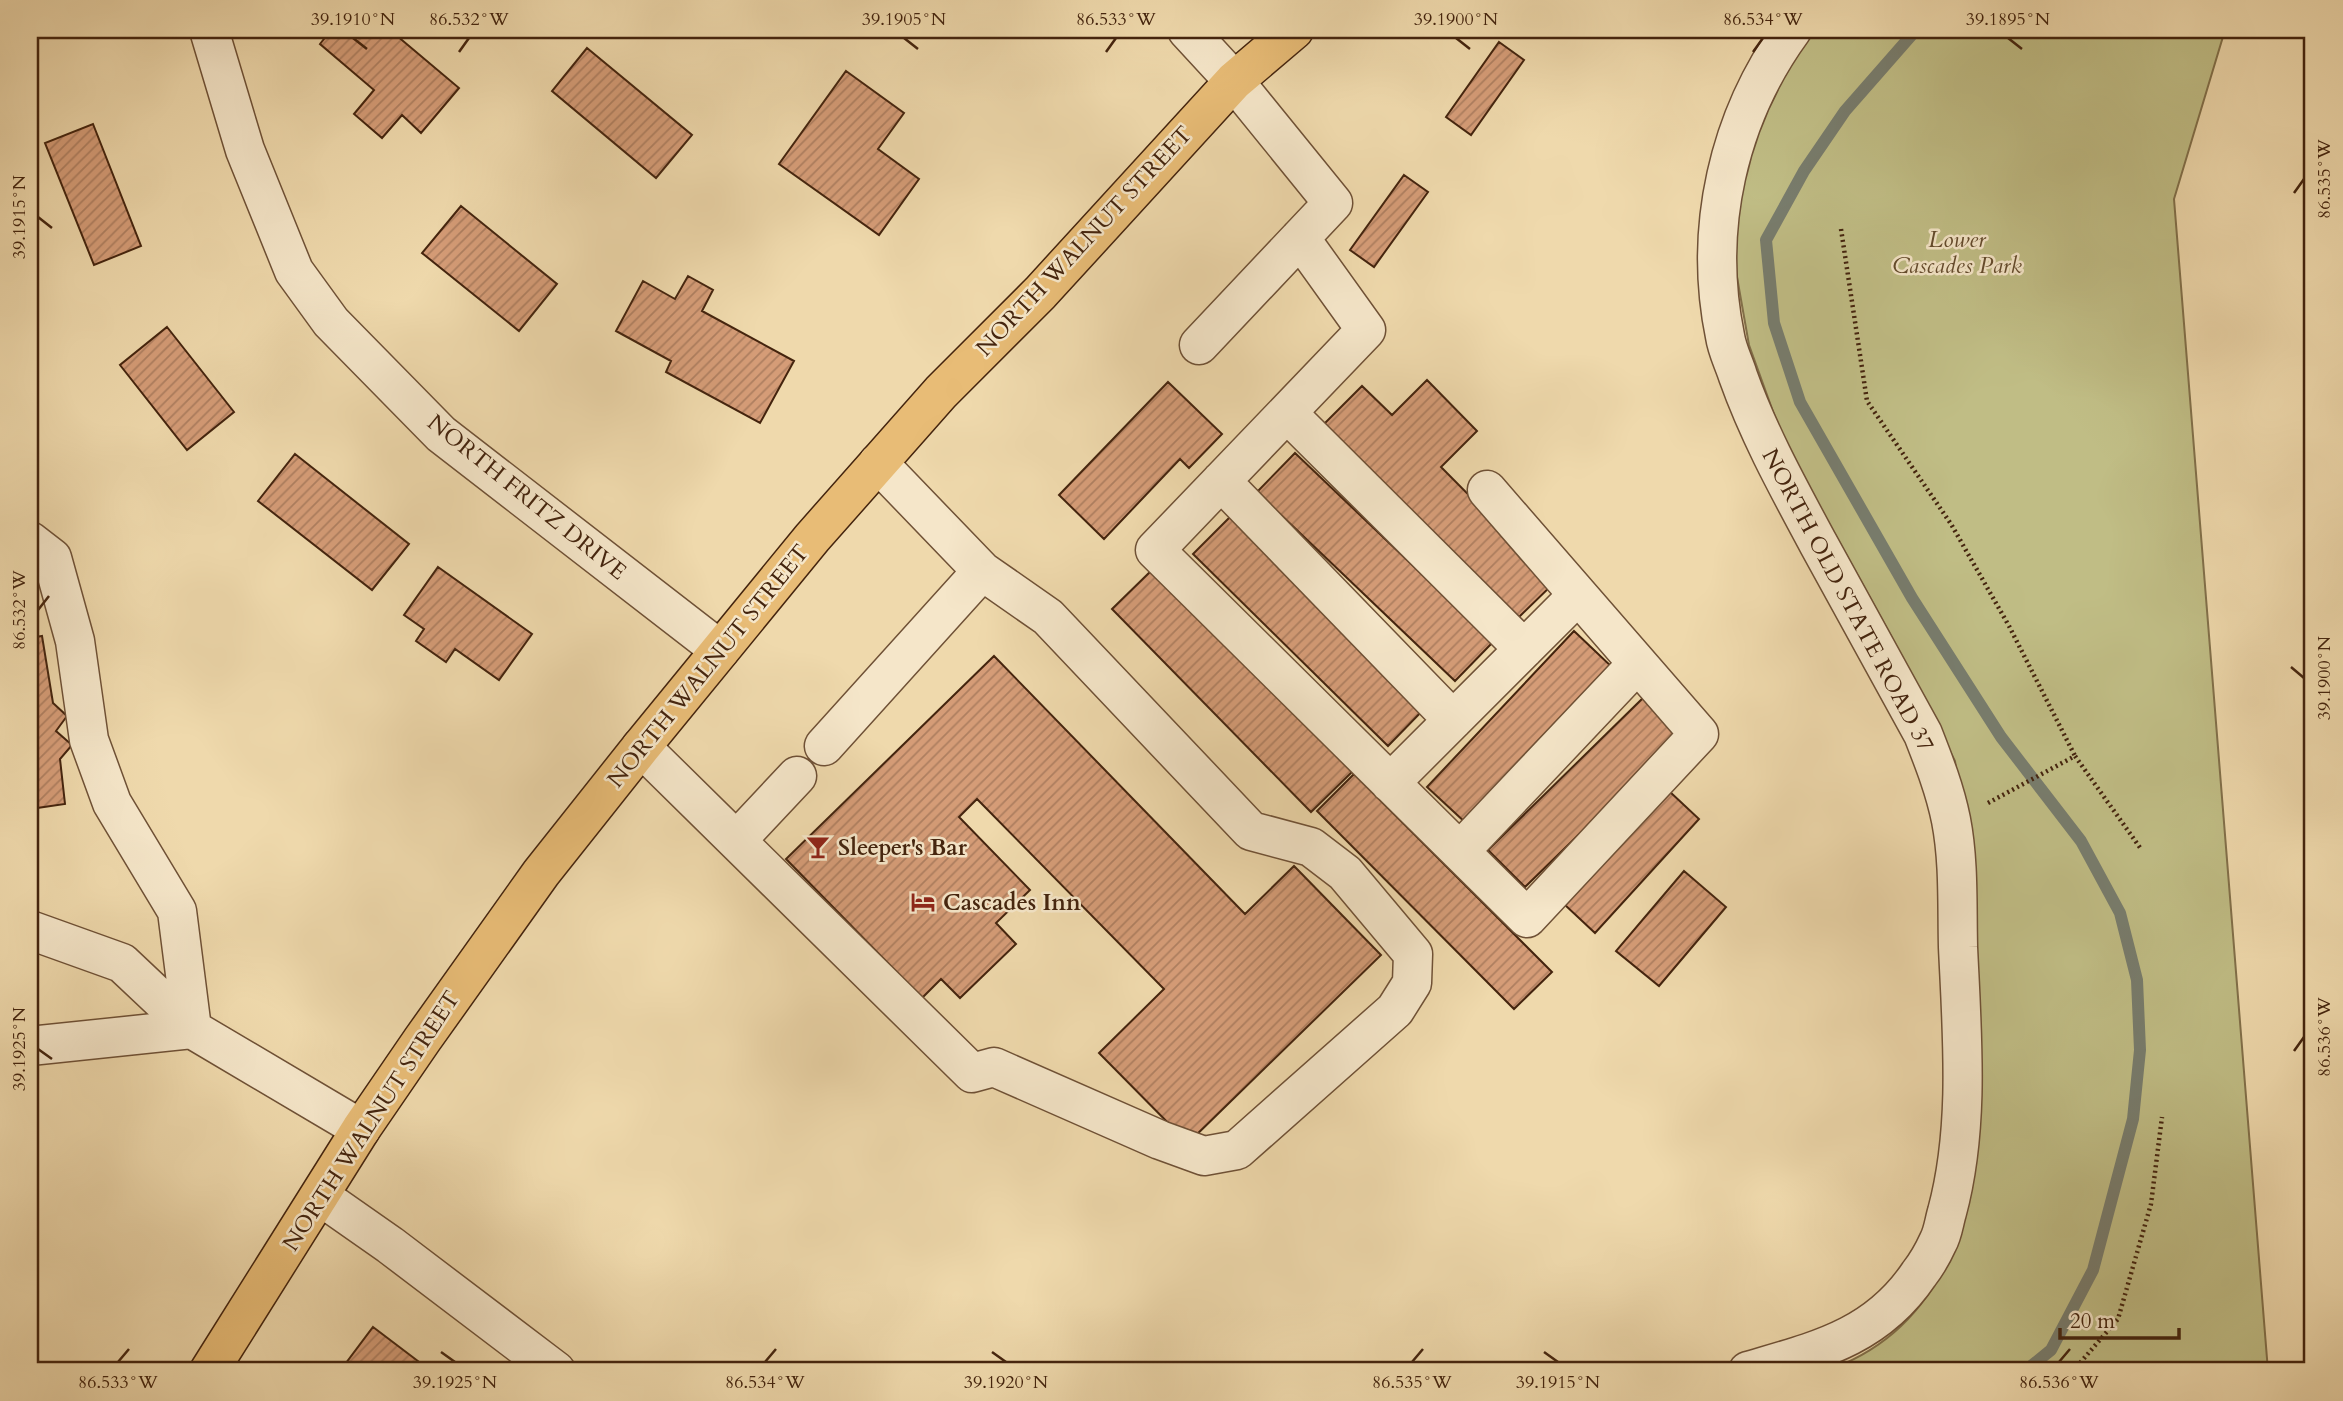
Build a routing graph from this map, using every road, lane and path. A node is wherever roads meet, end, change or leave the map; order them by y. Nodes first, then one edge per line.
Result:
1 (209, 30) edge
2 (1187, 30) edge
3 (1294, 30) edge
4 (1792, 30) edge
5 (1234, 81) junction
6 (1841, 229) dead end
7 (1300, 238) junction
8 (1199, 345) dead end
9 (1287, 412) junction
10 (878, 463) junction
11 (1221, 481) junction
12 (1487, 490) dead end
13 (30, 541) edge
14 (982, 571) junction
15 (1578, 595) junction
16 (1524, 649) junction
17 (720, 650) junction
18 (1637, 664) junction
19 (1453, 720) junction
20 (824, 746) dead end
21 (641, 747) junction
22 (2075, 756) junction
23 (797, 776) dead end
24 (1390, 783) junction
25 (2010, 792) dead end
26 (737, 840) junction
27 (2141, 849) dead end
28 (1460, 851) junction
29 (30, 930) edge
30 (192, 1029) junction
31 (30, 1046) edge
32 (2162, 1117) dead end
33 (361, 1129) junction
34 (320, 1196) junction
35 (209, 1371) edge
36 (556, 1371) edge
37 (1748, 1371) edge
38 (2073, 1371) edge

1 - 17 street, NORTH FRITZ DRIVE
2 - 5 street
3 - 5 main road, NORTH WALNUT STREET
4 - 37 street, NORTH OLD STATE ROAD 37
5 - 7 street
5 - 10 main road, NORTH WALNUT STREET
6 - 22 path
7 - 8 street
7 - 9 street
9 - 11 street
9 - 16 street
10 - 14 street
10 - 17 main road, NORTH WALNUT STREET
11 - 19 street
11 - 24 street
12 - 15 street
13 - 30 street
14 - 20 street
14 - 26 street
15 - 16 street
15 - 18 street
16 - 19 street
17 - 21 main road, NORTH WALNUT STREET
18 - 28 street
18 - 28 street
19 - 24 street
21 - 26 street
21 - 33 main road, NORTH WALNUT STREET
22 - 25 path
22 - 27 path
23 - 26 street
24 - 28 street
29 - 30 street
30 - 31 street
30 - 33 street
32 - 38 path
33 - 34 main road, NORTH WALNUT STREET
34 - 35 main road, NORTH WALNUT STREET
34 - 36 street

